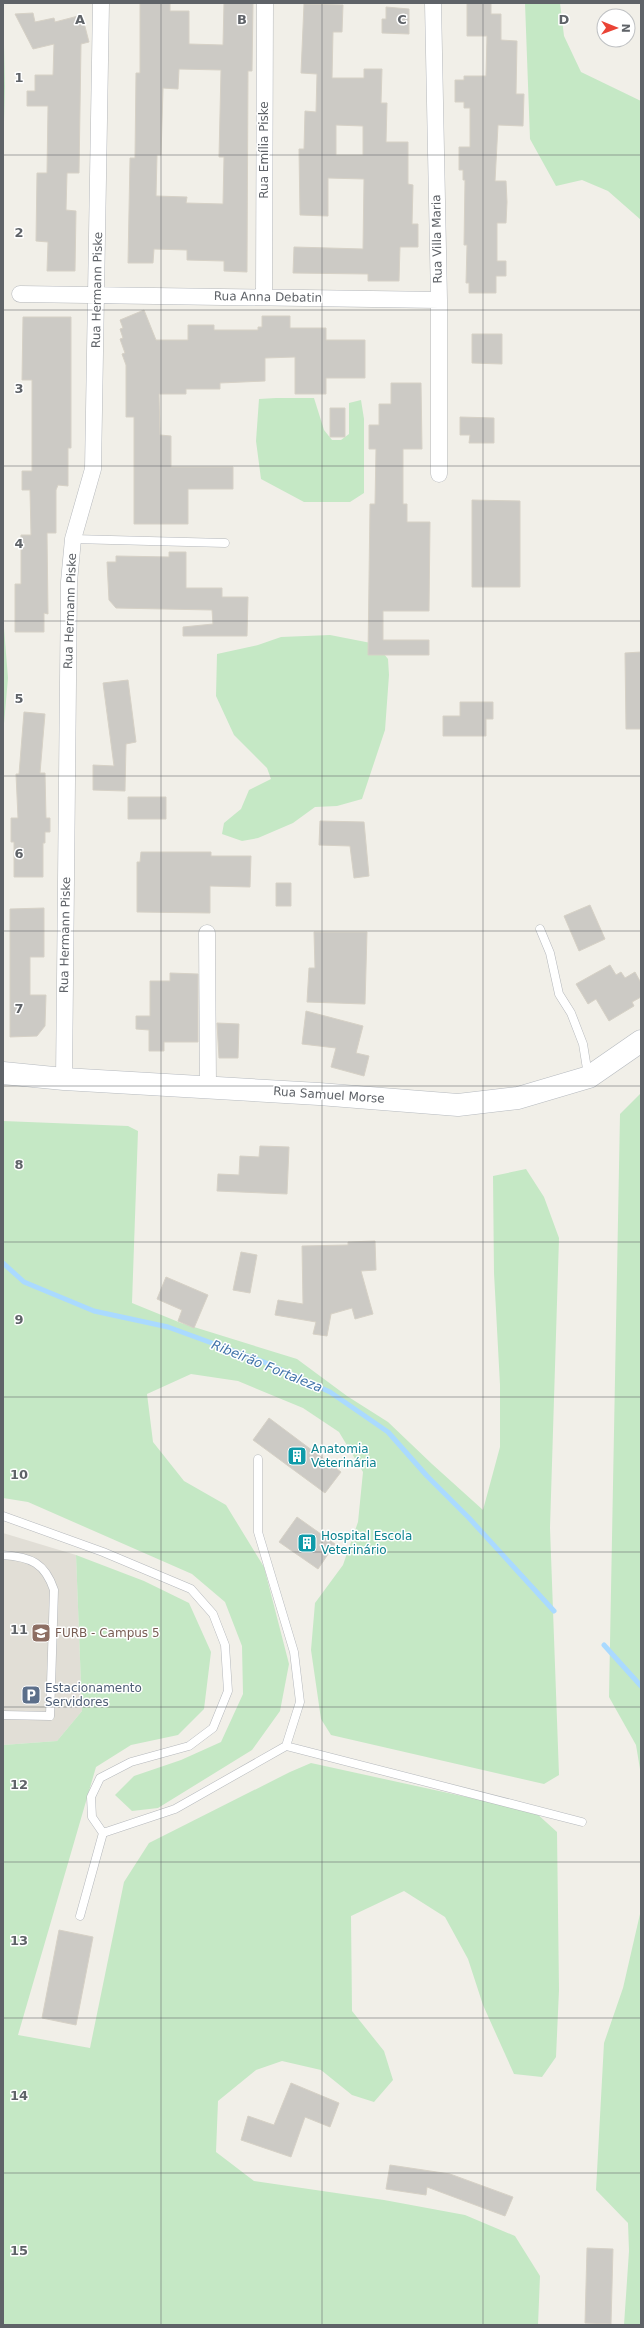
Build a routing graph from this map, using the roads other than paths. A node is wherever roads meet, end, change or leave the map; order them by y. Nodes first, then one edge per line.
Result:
1 (101, 3) edge
2 (265, 3) edge
3 (432, 3) edge
4 (20, 294) dead end
5 (98, 294) junction
6 (264, 297) junction
7 (439, 300) junction
8 (438, 474) dead end
9 (73, 538) junction
10 (225, 543) dead end
11 (540, 929) dead end
12 (207, 933) dead end
13 (641, 1041) edge
14 (3, 1073) edge
15 (589, 1077) junction
16 (64, 1079) junction
17 (208, 1087) junction
18 (258, 1460) dead end
19 (3, 1516) edge
20 (3, 1555) edge
21 (3, 1715) edge
22 (286, 1746) junction
23 (582, 1822) dead end
24 (103, 1833) junction
25 (80, 1916) dead end

1 - 5 street, Rua Hermann Piske
2 - 6 street, Rua Emília Piske
3 - 7 street, Rua Villa Maria
4 - 5 street, Rua Anna Debatin
5 - 6 street, Rua Anna Debatin
5 - 9 street, Rua Hermann Piske
6 - 7 street, Rua Anna Debatin
7 - 8 street, Rua Villa Maria
9 - 10 lane
9 - 16 street, Rua Hermann Piske
11 - 15 lane
12 - 17 street
13 - 15 street, Rua Samuel Morse
14 - 16 street, Rua Samuel Morse
15 - 17 street, Rua Samuel Morse
16 - 17 street, Rua Samuel Morse
18 - 22 lane
19 - 24 lane
20 - 21 lane
22 - 23 lane
22 - 24 lane
24 - 25 lane

